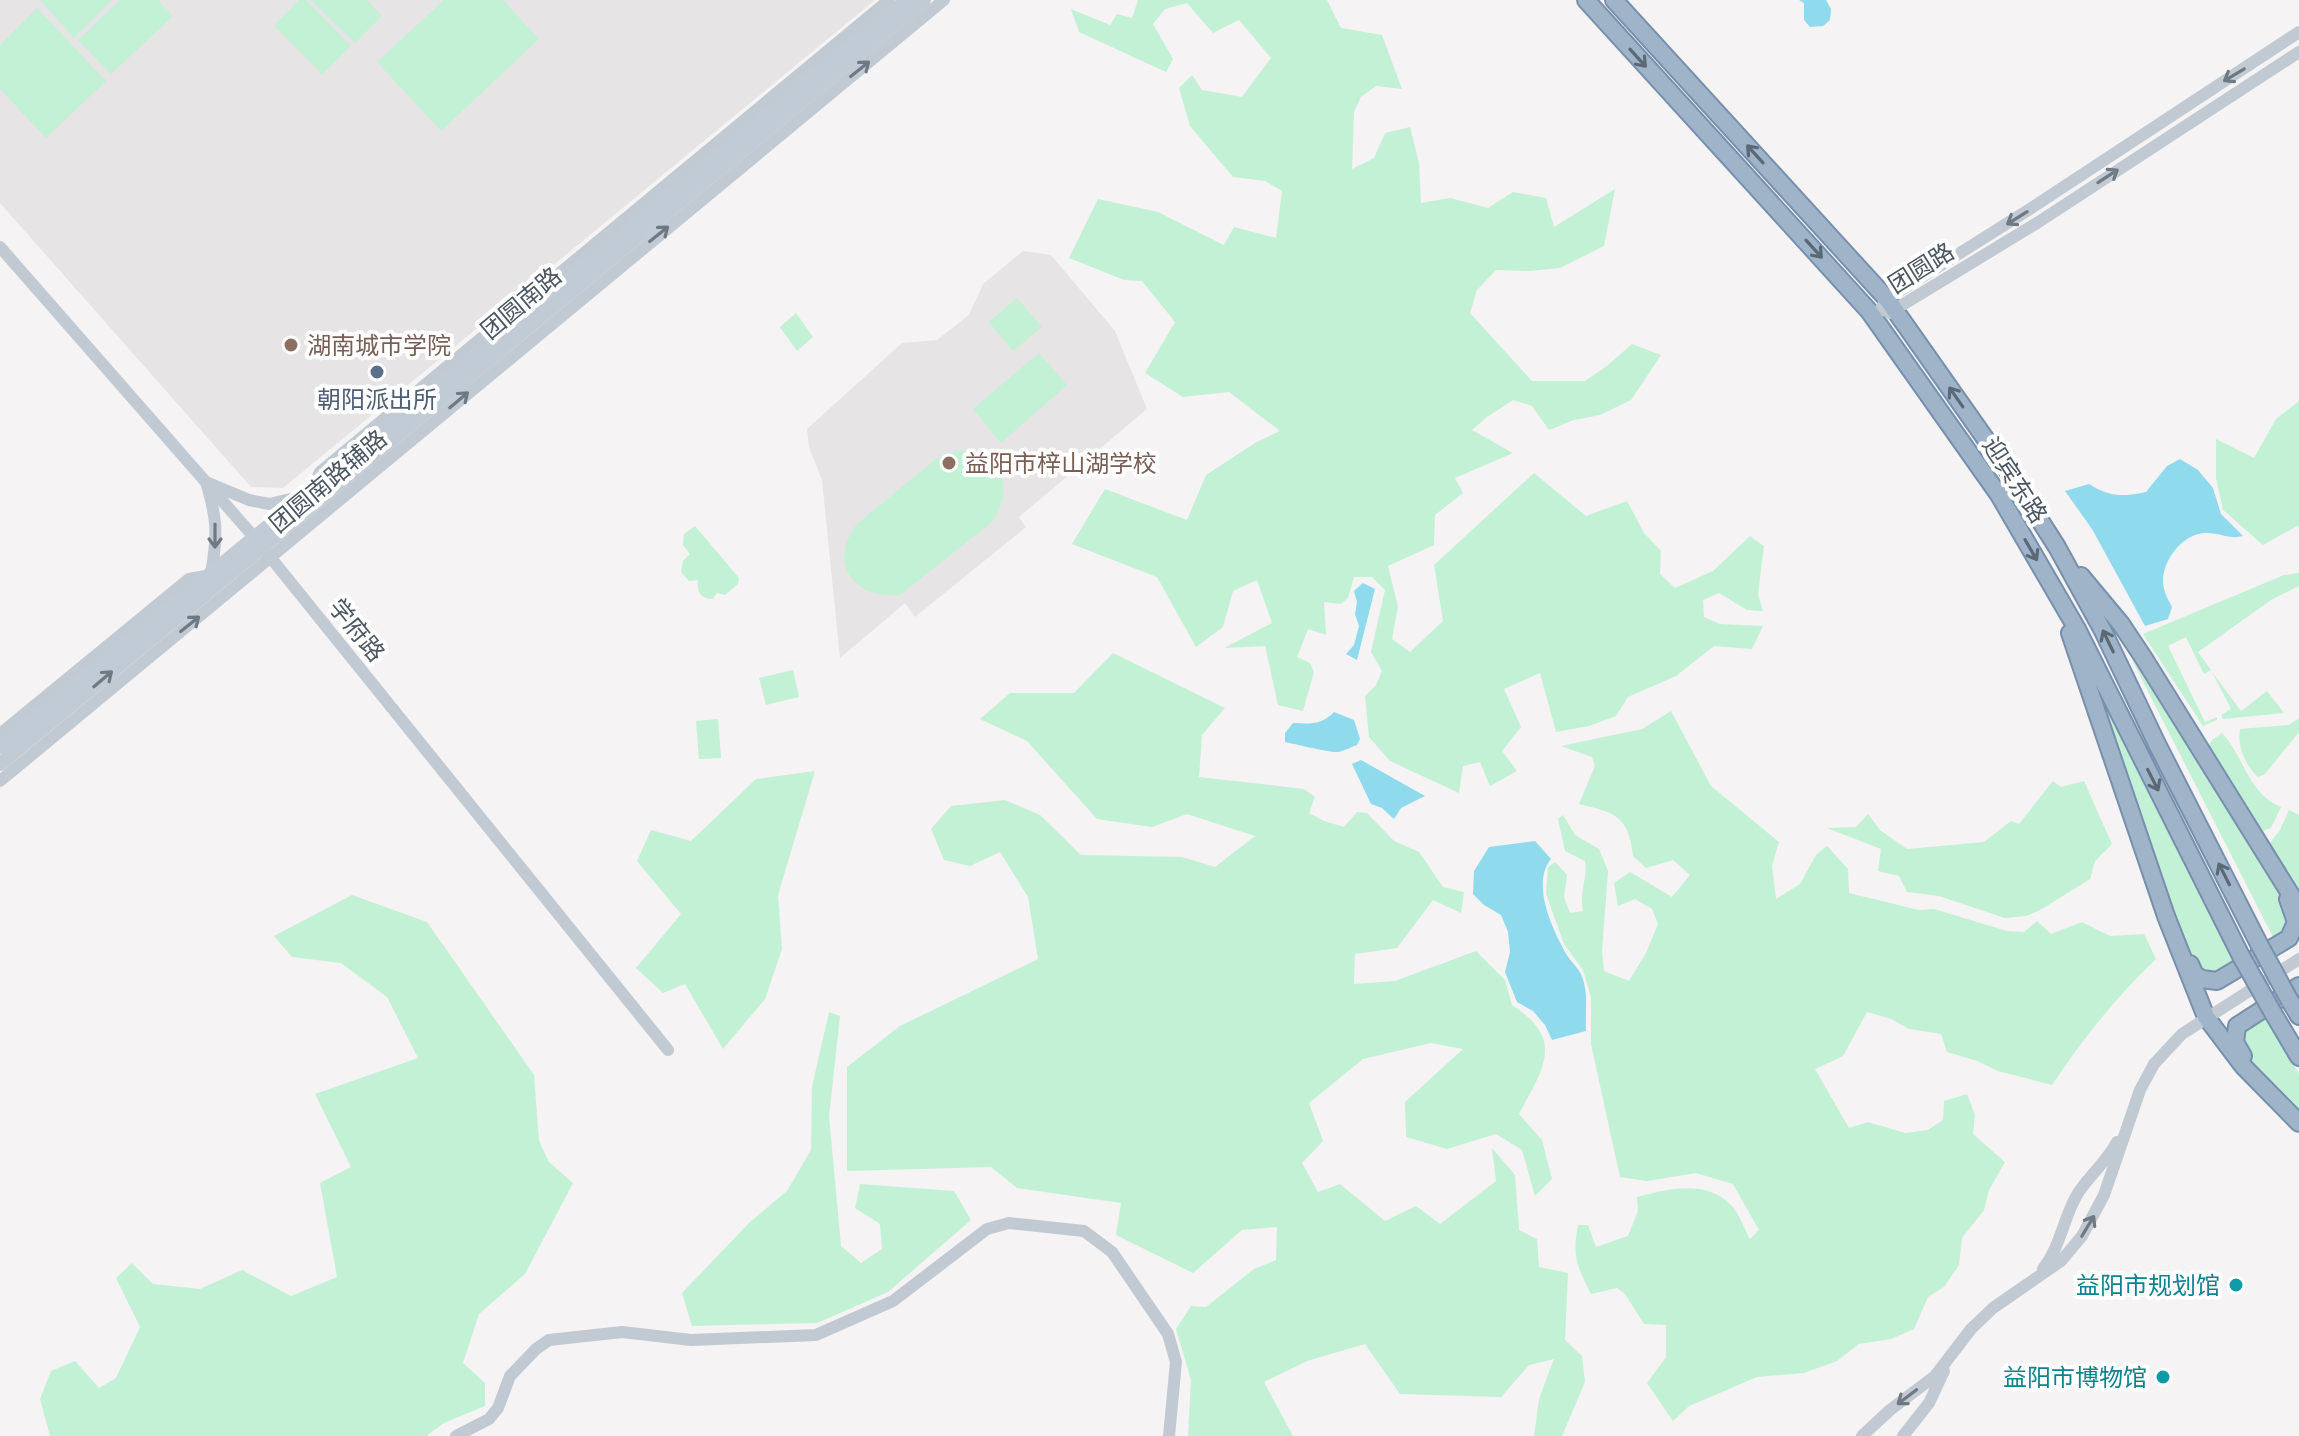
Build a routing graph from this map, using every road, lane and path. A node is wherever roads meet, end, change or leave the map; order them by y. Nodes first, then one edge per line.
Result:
1 (889, 0) edge
2 (907, 0) edge
3 (924, 0) edge
4 (944, 0) edge
5 (1586, 0) edge
6 (1614, 0) edge
7 (2299, 32) edge
8 (2299, 52) edge
9 (0, 247) edge
10 (1892, 305) junction
11 (1875, 318) junction
12 (206, 482) junction
13 (308, 493) junction
14 (2057, 547) junction
15 (262, 548) junction
16 (209, 574) junction
17 (2053, 587) junction
18 (0, 734) edge
19 (0, 747) edge
20 (0, 764) edge
21 (0, 781) edge
22 (2273, 866) junction
23 (2299, 908) edge
24 (2166, 916) junction
25 (2299, 959) edge
26 (2299, 986) edge
27 (2295, 1008) edge
28 (2206, 1017) junction
29 (668, 1050) dead end
30 (2299, 1057) edge
31 (2276, 1101) junction
32 (2133, 1112) junction
33 (2299, 1123) edge
34 (2034, 1281) junction
35 (1950, 1357) junction
36 (456, 1436) edge
37 (1169, 1436) edge
38 (1862, 1436) edge
39 (1903, 1436) edge

1 - 13 street, 团圆南路辅路
2 - 13 main road, 团圆南路
3 - 15 main road, 团圆南路
15 -> 4 street, 团圆南路辅路
5 -> 11 highway, 迎宾东路
10 -> 6 highway, 迎宾东路
7 -> 10 street, 团圆路
10 -> 8 street, 团圆路
9 - 12 street, 学府路
10 - 11 street, 团圆路
14 -> 10 highway, 迎宾东路
11 -> 17 highway, 迎宾东路
12 - 13 street
12 - 15 street, 学府路
12 -> 16 street
13 - 15 main road, 团圆南路
14 - 22 highway
27 -> 14 highway, 迎宾东路, bridge
15 - 16 main road, 团圆南路
20 -> 15 main road, 团圆南路
21 -> 15 street, 团圆南路辅路
15 - 29 street, 学府路
16 - 18 street
16 - 19 main road, 团圆南路
17 - 24 highway
17 -> 30 highway, 迎宾东路, bridge
22 - 23 highway
22 - 24 highway
24 - 28 highway
25 - 28 street
26 - 31 highway
28 - 31 highway
28 - 32 street
31 - 33 highway
32 - 34 street
34 -> 32 street
34 - 35 street
35 -> 38 street
35 - 39 street
36 - 37 street

